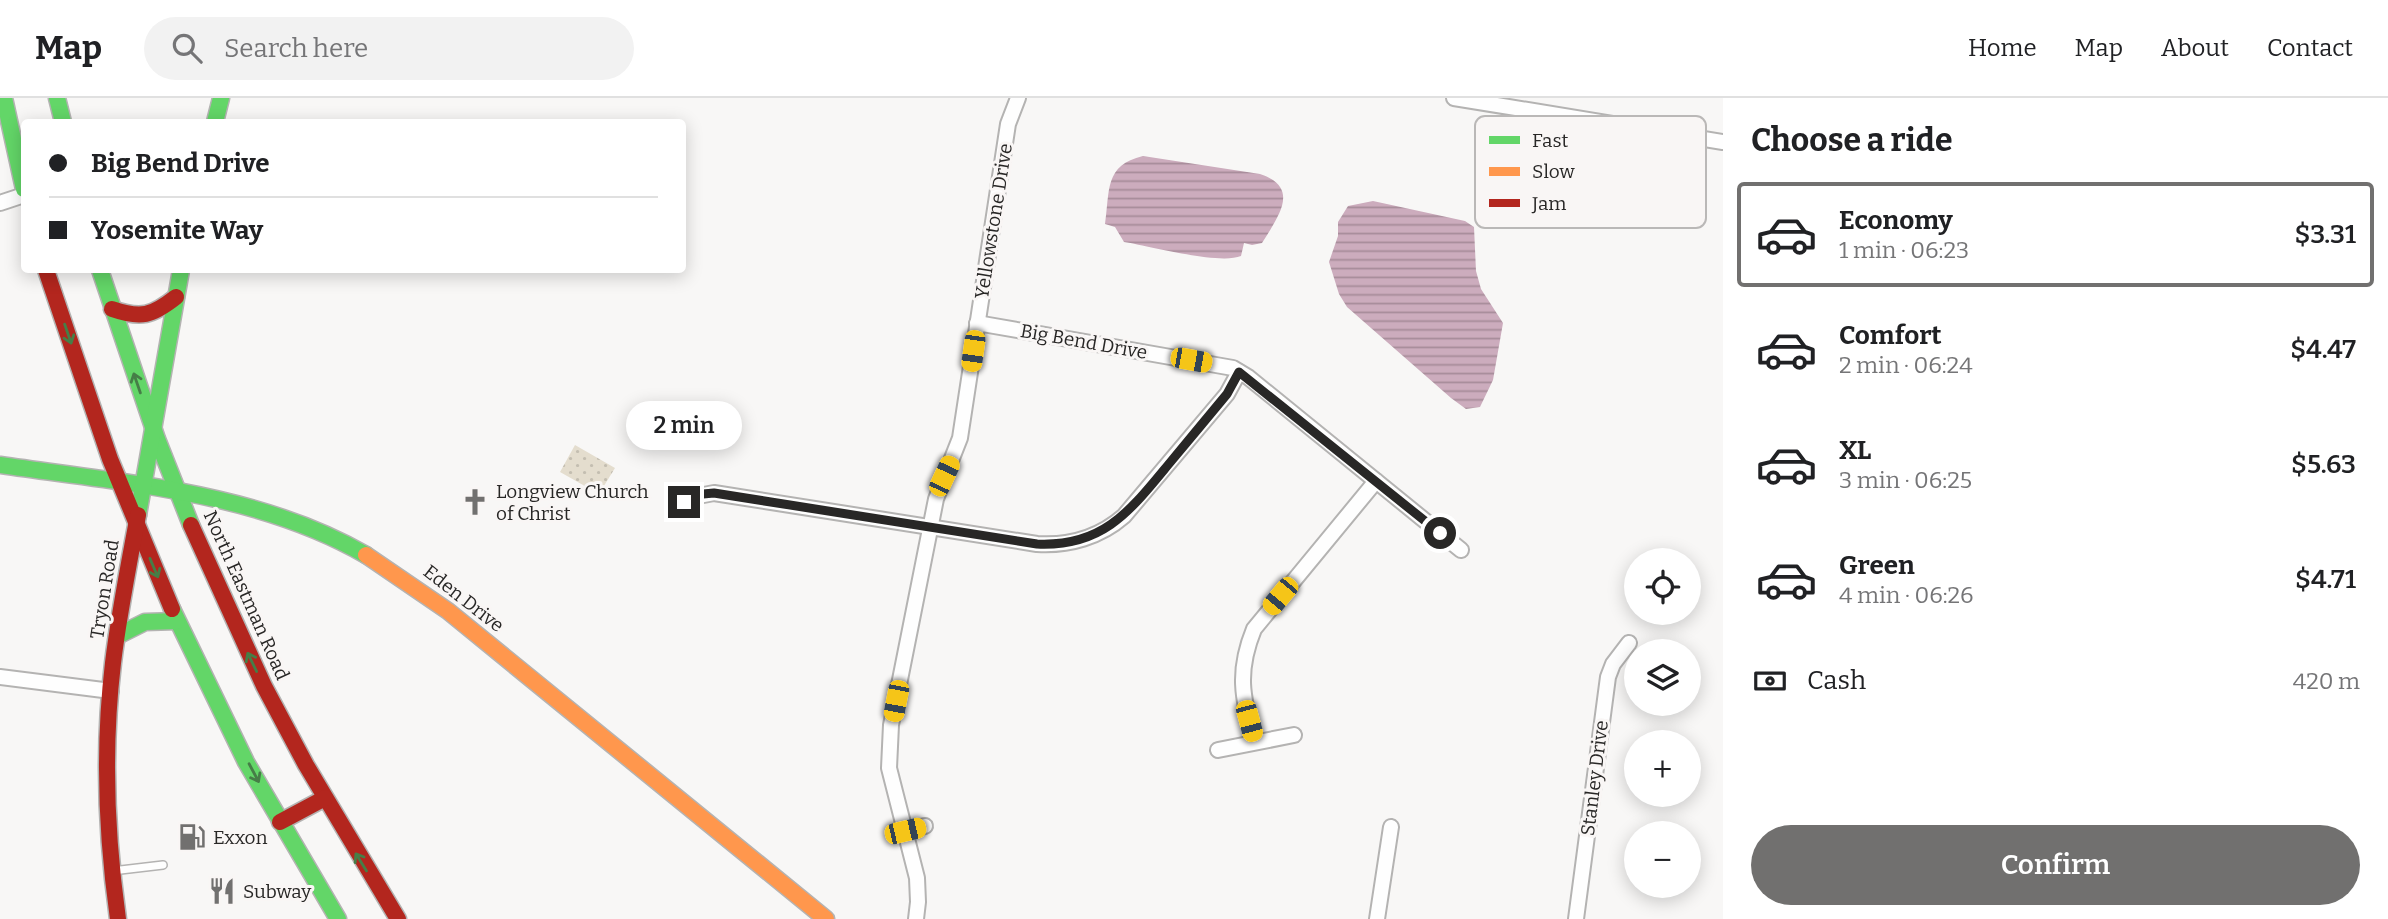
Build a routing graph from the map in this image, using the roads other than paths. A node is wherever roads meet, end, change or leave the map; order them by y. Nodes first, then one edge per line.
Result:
1 (4, 98) edge
2 (57, 98) edge
3 (221, 98) edge
4 (1018, 98) edge
5 (1454, 98) edge
6 (1564, 116) edge
7 (62, 119) edge
8 (216, 119) edge
9 (21, 174) edge
10 (21, 196) edge
11 (0, 203) edge
12 (47, 273) edge
13 (101, 273) edge
14 (180, 273) edge
15 (176, 297) junction
16 (112, 309) junction
17 (977, 323) junction
18 (1239, 372) junction
19 (153, 428) junction
20 (0, 465) edge
21 (1376, 481) junction
22 (119, 482) junction
23 (143, 487) junction
24 (179, 493) junction
25 (678, 508) dead end
26 (136, 524) junction
27 (930, 526) junction
28 (1461, 550) dead end
29 (177, 621) junction
30 (117, 636) junction
31 (1624, 650) edge
32 (0, 677) edge
33 (111, 691) junction
34 (1294, 735) dead end
35 (1255, 742) junction
36 (1218, 750) dead end
37 (325, 798) junction
38 (280, 822) junction
39 (925, 826) dead end
40 (1391, 827) dead end
41 (905, 831) junction
42 (163, 865) dead end
43 (112, 871) junction
44 (118, 919) edge
45 (338, 919) edge
46 (398, 919) edge
47 (826, 919) edge
48 (916, 919) edge
49 (1377, 919) edge
50 (1576, 919) edge

1 - 9 main road
2 - 7 main road
3 - 8 main road
4 - 17 street, Yellowstone Drive
5 - 6 street
10 - 11 street
12 -> 22 main road
13 - 16 main road, North Eastman Road
14 - 15 main road, Tryon Road
15 - 16 main road
15 - 19 main road, Tryon Road
19 -> 16 main road, North Eastman Road
17 - 18 street, Big Bend Drive
17 - 27 street, Yellowstone Drive
18 - 21 street, Big Bend Drive
18 - 27 street
19 - 23 main road, Tryon Road
19 - 24 main road, North Eastman Road
20 - 22 main road, Eden Drive
21 - 28 street, Big Bend Drive
21 - 35 street
22 - 23 main road, Eden Drive
22 - 26 main road
23 - 24 main road, Eden Drive
23 - 26 main road, Tryon Road
37 -> 24 main road, North Eastman Road
24 - 47 main road, Eden Drive
25 - 27 street
26 -> 29 main road
26 - 30 main road, Tryon Road
27 - 41 street, Yellowstone Drive
29 - 30 main road
29 -> 38 main road
30 - 33 main road, Tryon Road
31 - 50 street, Stanley Drive
32 - 33 street
33 - 43 main road, Tryon Road
34 - 35 street
35 - 36 street
37 - 38 main road
46 -> 37 main road, North Eastman Road
38 - 45 main road
39 - 41 street
40 - 49 street
41 - 48 street, Yellowstone Drive
42 - 43 lane
43 - 44 main road, Tryon Road

